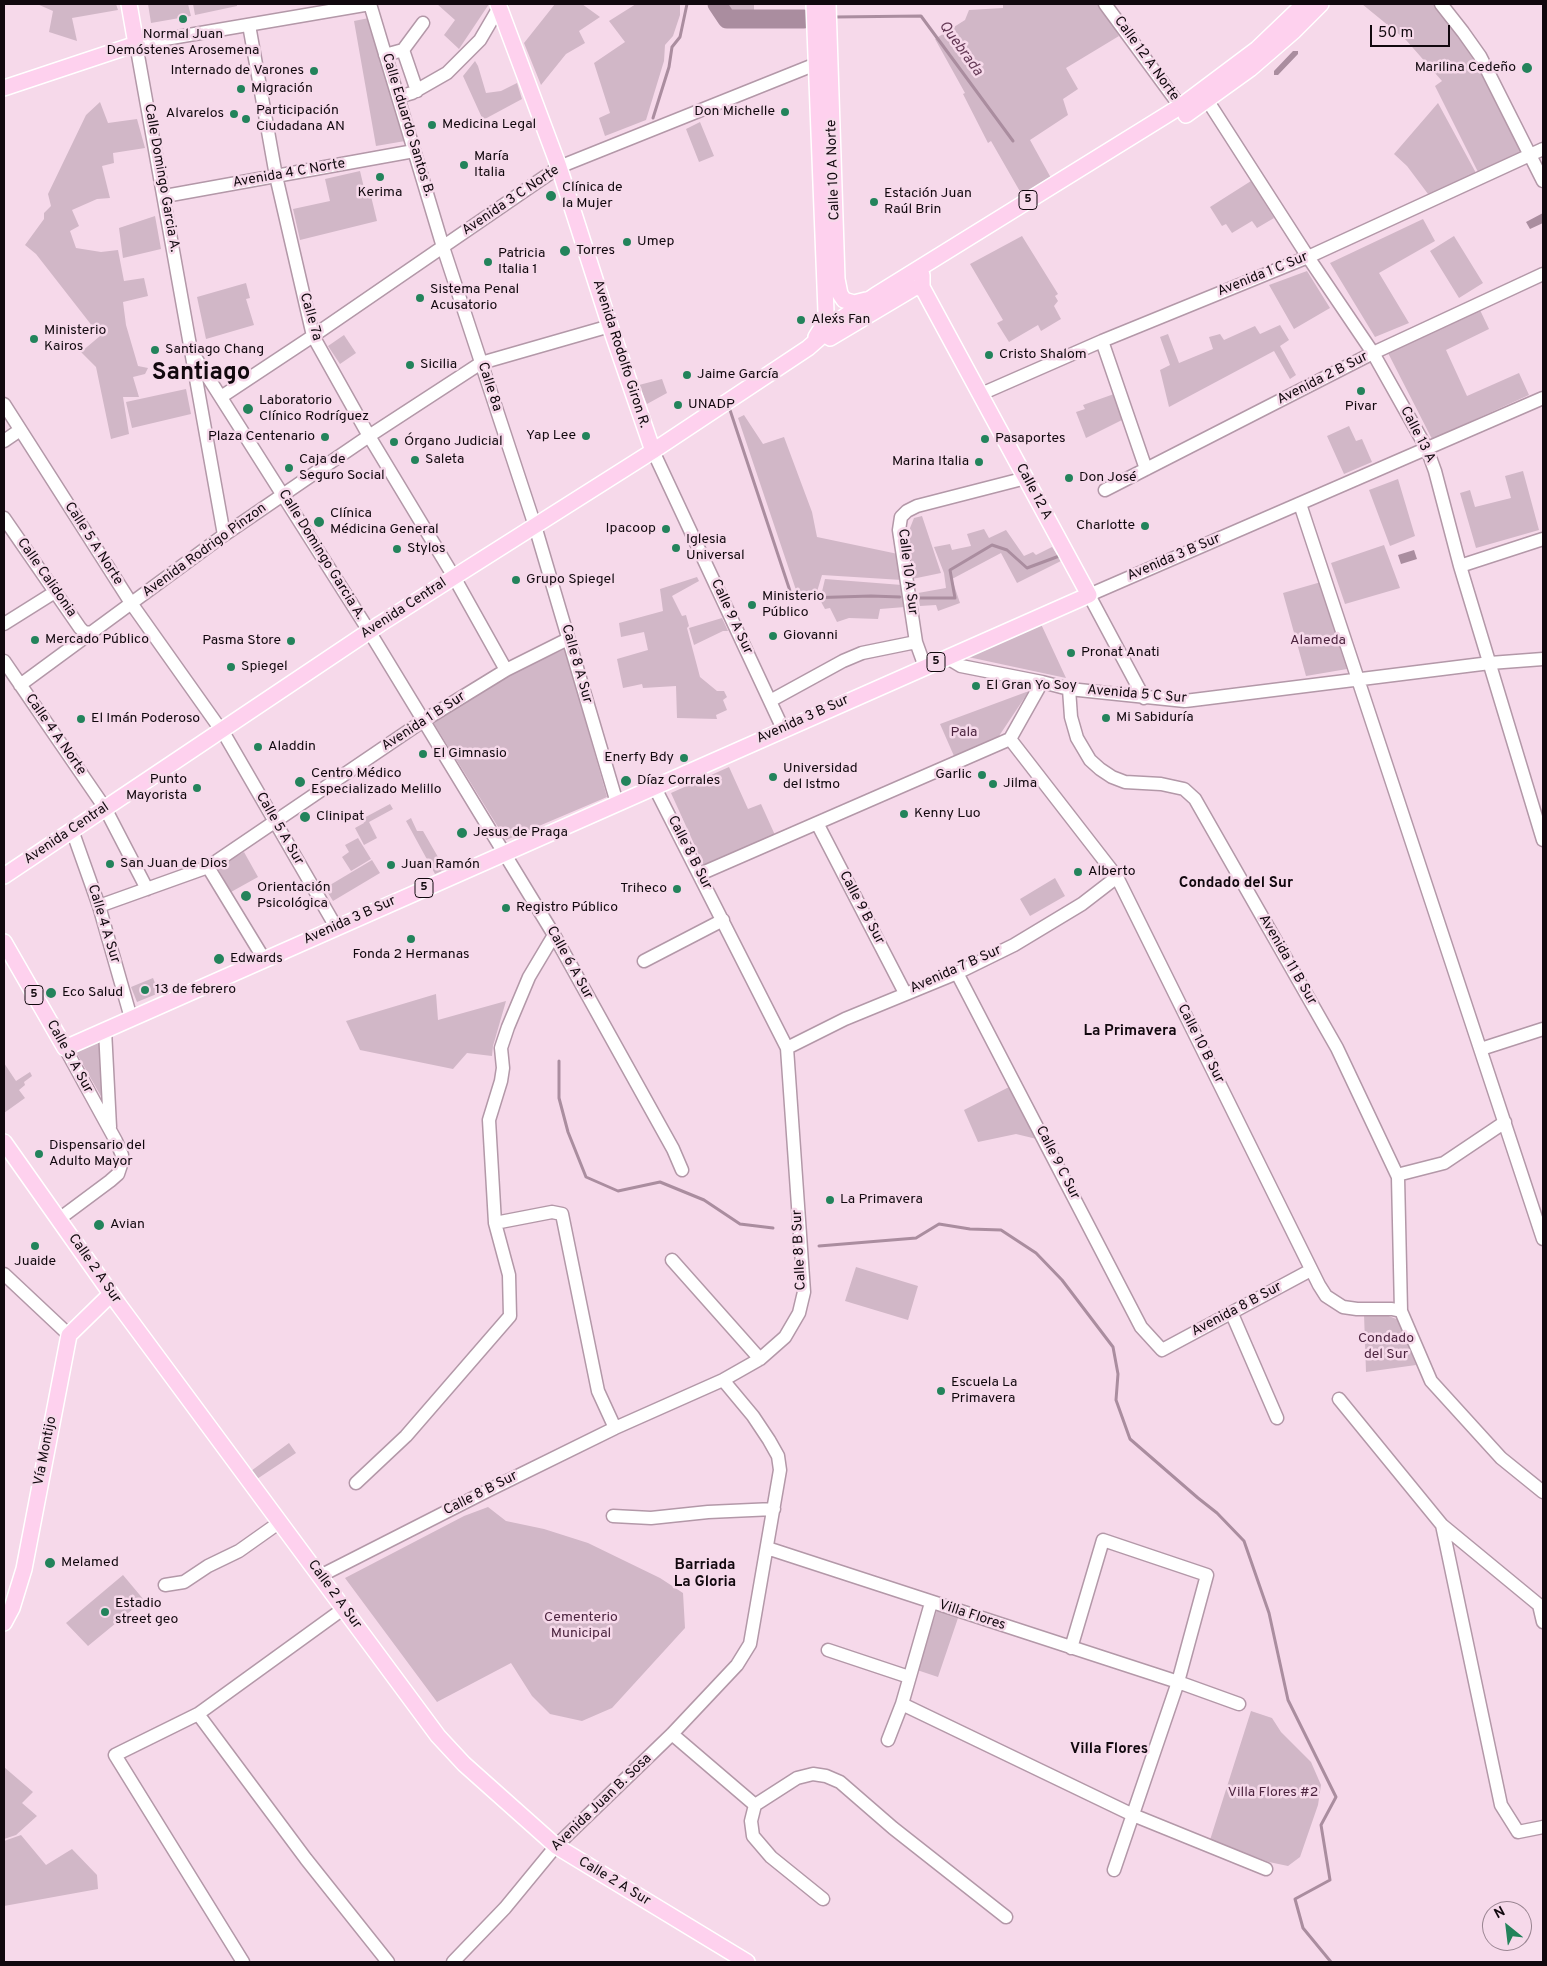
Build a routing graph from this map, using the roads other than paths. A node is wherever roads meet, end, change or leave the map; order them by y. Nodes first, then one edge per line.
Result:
1 (129, 4) edge
2 (370, 4) edge
3 (814, 4) edge
4 (828, 4) edge
5 (1105, 4) edge
6 (1304, 4) edge
7 (1321, 4) edge
8 (1441, 4) edge
9 (499, 5) edge
10 (423, 23) dead end
11 (249, 25) junction
12 (136, 44) junction
13 (403, 50) junction
14 (386, 55) junction
15 (824, 64) junction
16 (4, 88) edge
17 (417, 91) junction
18 (398, 96) junction
19 (1204, 96) junction
20 (1184, 110) junction
21 (1543, 149) edge
22 (414, 151) junction
23 (1529, 155) junction
24 (559, 166) junction
25 (827, 168) junction
26 (276, 176) junction
27 (1543, 181) edge
28 (165, 196) junction
29 (443, 247) junction
30 (1308, 257) junction
31 (1543, 274) edge
32 (922, 281) junction
33 (876, 295) junction
34 (824, 299) junction
35 (841, 319) junction
36 (610, 326) junction
37 (313, 336) junction
38 (1102, 341) junction
39 (808, 348) junction
40 (192, 352) junction
41 (1373, 353) junction
42 (481, 363) junction
43 (981, 394) junction
44 (221, 397) junction
45 (1543, 398) edge
46 (4, 404) edge
47 (20, 430) junction
48 (368, 436) junction
49 (4, 440) edge
50 (1427, 449) junction
51 (653, 451) junction
52 (1146, 469) junction
53 (1026, 478) junction
54 (1105, 490) dead end
55 (283, 495) junction
56 (1300, 504) junction
57 (4, 518) edge
58 (535, 526) junction
59 (224, 535) junction
60 (1543, 539) edge
61 (1460, 566) junction
62 (454, 577) junction
63 (1080, 577) junction
64 (55, 592) junction
65 (1089, 595) junction
66 (132, 604) junction
67 (1068, 604) junction
68 (4, 624) edge
69 (369, 631) junction
70 (91, 633) junction
71 (568, 639) junction
72 (916, 642) junction
73 (946, 658) junction
74 (1543, 659) edge
75 (4, 661) edge
76 (1490, 664) junction
77 (925, 667) junction
78 (506, 670) junction
79 (1359, 679) junction
80 (1042, 682) junction
81 (20, 684) junction
82 (1069, 689) junction
83 (1144, 698) junction
84 (770, 701) junction
85 (423, 721) junction
86 (783, 729) junction
87 (221, 731) junction
88 (1010, 739) junction
89 (654, 786) junction
90 (617, 803) junction
91 (105, 808) junction
92 (275, 822) junction
93 (817, 823) junction
94 (72, 830) junction
95 (1543, 840) edge
96 (503, 853) junction
97 (208, 867) junction
98 (700, 874) junction
99 (4, 876) edge
100 (1117, 877) junction
101 (147, 888) junction
102 (99, 906) junction
103 (723, 920) junction
104 (336, 927) junction
105 (554, 935) junction
106 (4, 942) edge
107 (264, 960) junction
108 (644, 961) dead end
109 (957, 973) junction
110 (905, 993) junction
111 (131, 1018) junction
112 (1543, 1028) edge
113 (105, 1030) junction
114 (65, 1048) junction
115 (787, 1048) junction
116 (1480, 1049) junction
117 (1505, 1122) junction
118 (110, 1129) junction
119 (4, 1142) edge
120 (682, 1170) dead end
121 (1397, 1175) junction
122 (59, 1219) junction
123 (495, 1223) junction
124 (1543, 1239) edge
125 (672, 1260) dead end
126 (1311, 1270) junction
127 (4, 1274) edge
128 (111, 1294) junction
129 (1401, 1311) junction
130 (1232, 1314) junction
131 (69, 1335) junction
132 (1162, 1350) joint
133 (760, 1359) junction
134 (723, 1380) junction
135 (1339, 1399) dead end
136 (1277, 1418) dead end
137 (615, 1428) junction
138 (356, 1483) dead end
139 (1543, 1492) edge
140 (774, 1510) junction
141 (613, 1516) dead end
142 (280, 1522) junction
143 (1442, 1525) junction
144 (767, 1548) junction
145 (320, 1576) junction
146 (165, 1585) dead end
147 (1541, 1602) edge
148 (931, 1603) junction
149 (343, 1609) junction
150 (1543, 1622) edge
151 (4, 1623) edge
152 (1071, 1648) junction
153 (828, 1650) dead end
154 (910, 1677) junction
155 (1178, 1682) junction
156 (902, 1704) junction
157 (1239, 1704) dead end
158 (198, 1714) junction
159 (672, 1734) junction
160 (888, 1740) dead end
161 (755, 1805) junction
162 (1132, 1815) junction
163 (1543, 1828) edge
164 (556, 1846) junction
165 (1266, 1869) dead end
166 (1114, 1870) dead end
167 (823, 1898) dead end
168 (1006, 1917) dead end
169 (244, 1962) edge
170 (388, 1962) edge
171 (453, 1962) edge
172 (747, 1962) edge

1 - 12 main road, Calle Domingo Garcia A.
2 - 11 street
2 - 14 street, Calle Eduardo Santos B.
3 - 15 main road, Calle 10 A Norte
4 - 15 main road, Calle 10 A Norte
5 - 20 street, Calle 12 A Norte
6 - 19 main road, 5
7 - 19 main road, 5
8 - 23 street
9 - 17 street
9 - 24 main road, Avenida Rodolfo Giron R.
10 - 13 street
11 - 12 street
11 - 26 street, Calle 7a
12 - 16 main road
12 - 28 street, Calle Domingo Garcia A.
13 - 14 street
13 - 17 street
14 - 18 street, Calle Eduardo Santos B.
15 - 24 street, Avenida 3 C Norte
15 - 25 main road, Calle 10 A Norte
17 - 18 street
18 - 22 street, Calle Eduardo Santos B.
19 - 20 main road, 5
19 - 30 street, Calle 13 A
20 - 32 main road, 5
20 - 33 main road, 5
21 - 23 street, Avenida 1 C Sur
22 - 26 street, Avenida 4 C Norte
22 - 29 street, Calle Eduardo Santos B.
23 - 27 street
23 - 30 street, Avenida 1 C Sur
24 - 29 street, Avenida 3 C Norte
24 - 36 main road, Avenida Rodolfo Giron R.
25 - 33 main road, Calle 10 A Norte
25 - 34 main road, Calle 10 A Norte
26 - 28 street, Avenida 4 C Norte
26 - 37 street, Calle 7a
28 - 40 street, Calle Domingo Garcia A.
29 - 37 street, Avenida 3 C Norte
29 - 42 street, Calle 8a
30 - 38 street, Avenida 1 C Sur
30 - 41 street, Calle 13 A
31 - 41 street, Avenida 2 B Sur
32 - 35 main road, 5
32 - 39 main road
32 - 43 main road, Calle 12 A
33 - 35 main road, 5
34 - 35 main road
34 - 39 main road, Calle 10 A Norte
35 - 39 main road, 5
36 - 42 street, Avenida Rodrigo Pinzon
36 - 51 main road, Avenida Rodolfo Giron R.
37 - 44 street, Avenida 3 C Norte
37 - 48 street, Calle 7a
38 - 43 street, Avenida 1 C Sur
38 - 52 street
39 - 51 main road, Avenida Central / 5
40 - 44 street, Calle Domingo Garcia A.
40 - 59 street, Calle Domingo Garcia A.
41 - 50 street, Calle 13 A
41 - 52 street, Avenida 2 B Sur
42 - 48 street, Avenida Rodrigo Pinzon
42 - 58 street, Calle 8a
43 - 53 main road, Calle 12 A
44 - 55 street, Calle Domingo Garcia A.
45 - 50 street, Avenida 3 B Sur
46 - 47 street, Calle 5 A Norte
47 - 49 street
47 - 66 street, Calle 5 A Norte
48 - 55 street, Avenida Rodrigo Pinzon
48 - 62 street, Calle 7a
50 - 56 street, Avenida 3 B Sur
50 - 61 street, Calle 13 A
51 - 58 main road, Avenida Central / 5
51 - 84 street, Calle 9 A Sur
52 - 54 street, Avenida 2 B Sur
53 - 63 main road, Calle 12 A
53 - 72 street, Calle 10 A Sur
55 - 59 street, Avenida Rodrigo Pinzon
55 - 69 street, Calle Domingo Garcia A.
56 - 65 street, Avenida 3 B Sur
56 - 79 street
57 - 64 street, Calle Calidonia
58 - 62 main road, Avenida Central / 5
58 - 71 street, Calle 8 A Sur
59 - 66 street, Avenida Rodrigo Pinzon
60 - 61 street
61 - 76 street, Calle 13 A
62 - 69 main road, Avenida Central / 5
62 - 78 street, Calle 7a
63 - 65 main road, Calle 12 A
63 - 67 main road
64 - 68 street
64 - 70 street, Calle Calidonia
65 - 67 main road, Avenida 3 B Sur / 5
65 - 83 street, Calle 12 A
66 - 70 street, Avenida Rodrigo Pinzon
66 - 87 street, Calle 5 A Norte
67 - 73 main road, Avenida 3 B Sur / 5
69 - 85 street, Calle 6 A Sur
69 - 87 main road, Avenida Central / 5
70 - 81 street, Avenida Rodrigo Pinzon
71 - 78 street, Avenida 1 B Sur
71 - 90 street, Calle 8 A Sur
72 - 77 street, Calle 10 A Sur
72 - 84 street
73 - 77 main road, Avenida 3 B Sur / 5
73 - 80 street, Avenida 5 C Sur
74 - 76 street, Avenida 5 C Sur
75 - 81 street, Calle 4 A Norte
76 - 79 street, Avenida 5 C Sur
76 - 95 street, Calle 13 A
77 - 86 main road, Avenida 3 B Sur / 5
78 - 85 street, Avenida 1 B Sur
79 - 83 street, Avenida 5 C Sur
79 - 116 street
80 - 82 street, Avenida 5 C Sur
80 - 88 street
81 - 91 street, Calle 4 A Norte
82 - 83 street, Avenida 5 C Sur
82 - 121 street, Avenida 11 B Sur
84 - 86 street, Calle 9 A Sur
85 - 92 street, Avenida 1 B Sur
85 - 96 street, Calle 6 A Sur
86 - 89 main road, Avenida 3 B Sur / 5
87 - 91 main road, Avenida Central / 5
87 - 92 street, Calle 5 A Sur
88 - 93 street
88 - 100 street, Calle 10 B Sur
89 - 90 main road, Avenida 3 B Sur / 5
89 - 98 street, Calle 8 B Sur
90 - 96 main road, Avenida 3 B Sur / 5
91 - 94 main road, Avenida Central / 5
91 - 101 street
92 - 97 street, Avenida 1 B Sur
92 - 104 street, Calle 5 A Sur
93 - 98 street
93 - 110 street, Calle 9 B Sur
94 - 99 main road, Avenida Central / 5
94 - 102 street, Calle 4 A Sur
96 - 104 main road, Avenida 3 B Sur / 5
96 - 105 street, Calle 6 A Sur
97 - 101 street, Avenida 1 B Sur
97 - 107 street
98 - 103 street, Calle 8 B Sur
100 - 109 street, Avenida 7 B Sur
100 - 126 street, Calle 10 B Sur
101 - 102 street, Avenida 1 B Sur
102 - 111 street, Calle 4 A Sur
103 - 108 street
103 - 115 street, Calle 8 B Sur
104 - 107 main road, Avenida 3 B Sur / 5
105 - 120 street, Calle 6 A Sur
105 - 123 street
106 - 114 main road, Calle 3 A Sur / 5
107 - 111 main road, Avenida 3 B Sur / 5
109 - 110 street, Avenida 7 B Sur
109 - 132 street, Calle 9 C Sur
110 - 115 street, Avenida 7 B Sur
111 - 113 main road, Avenida 3 B Sur / 5
112 - 116 street
113 - 114 main road, Avenida 3 B Sur / 5
113 - 118 street
114 - 118 street, Calle 3 A Sur
115 - 133 street, Calle 8 B Sur
116 - 117 street
117 - 121 street
117 - 124 street
118 - 122 street, Calle 3 A Sur
119 - 122 main road, Calle 2 A Sur
121 - 129 street, Avenida 11 B Sur
122 - 128 main road, Calle 2 A Sur
123 - 137 street
123 - 138 street
125 - 133 street
126 - 129 street, Calle 10 B Sur
126 - 130 street, Avenida 8 B Sur
127 - 131 street
128 - 131 main road
128 - 142 main road, Calle 2 A Sur
129 - 139 street
130 - 132 street, Avenida 8 B Sur
130 - 136 street
131 - 151 main road, Vía Montijo
133 - 134 street, Calle 8 B Sur
134 - 137 street, Calle 8 B Sur
134 - 140 street
135 - 143 street
137 - 145 street, Calle 8 B Sur
140 - 141 street
140 - 144 street
142 - 145 main road, Calle 2 A Sur
142 - 146 street
143 - 147 street
143 - 163 street
144 - 148 street, Villa Flores
144 - 159 street, Avenida Juan B. Sosa
145 - 149 main road, Calle 2 A Sur
147 - 150 street
148 - 152 street, Villa Flores
148 - 154 street
149 - 158 street
149 - 164 main road, Calle 2 A Sur
152 - 155 street, Villa Flores
152 - 155 street
153 - 154 street
154 - 156 street
155 - 157 street, Villa Flores
155 - 162 street
156 - 160 street
156 - 162 street
158 - 169 street
158 - 170 street
159 - 161 street
159 - 164 street, Avenida Juan B. Sosa
161 - 167 street
161 - 168 street
162 - 165 street
162 - 166 street
164 - 171 street, Avenida Juan B. Sosa
164 - 172 main road, Calle 2 A Sur

